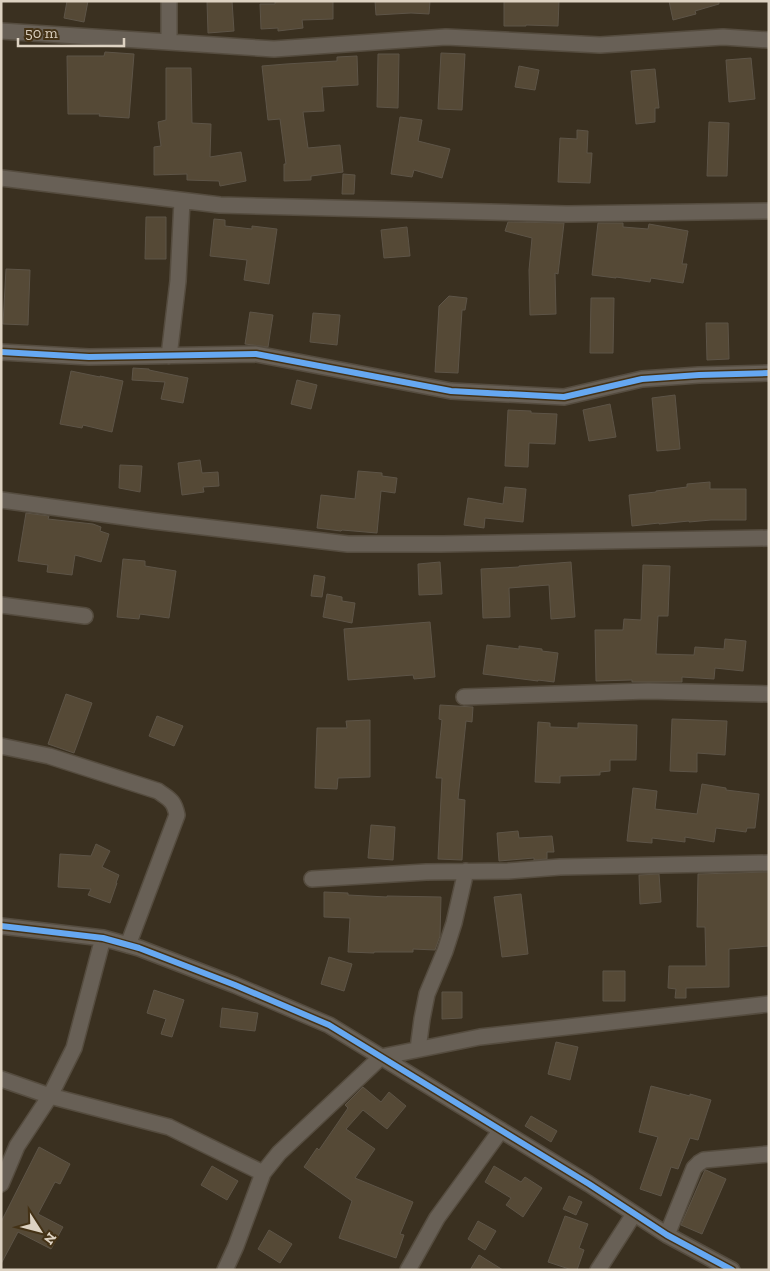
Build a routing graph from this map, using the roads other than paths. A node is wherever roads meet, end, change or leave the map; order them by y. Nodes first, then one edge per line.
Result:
1 (169, 1) edge
2 (1, 31) edge
3 (769, 40) edge
4 (169, 42) junction
5 (1, 178) edge
6 (182, 200) junction
7 (769, 211) edge
8 (1, 352) edge
9 (169, 356) junction
10 (769, 373) edge
11 (1, 500) edge
12 (769, 538) edge
13 (1, 605) edge
14 (86, 616) dead end
15 (769, 694) edge
16 (464, 697) dead end
17 (1, 746) edge
18 (769, 863) edge
19 (466, 871) junction
20 (312, 879) dead end
21 (1, 926) edge
22 (103, 938) junction
23 (128, 945) junction
24 (769, 1004) edge
25 (418, 1049) junction
26 (381, 1057) junction
27 (1, 1079) edge
28 (50, 1096) junction
29 (501, 1130) junction
30 (769, 1154) edge
31 (263, 1173) junction
32 (1, 1184) edge
33 (634, 1214) junction
34 (667, 1235) junction
35 (225, 1270) edge
36 (408, 1270) edge
37 (598, 1270) edge
38 (732, 1270) edge

1 - 4 street
2 - 4 street
3 - 4 street
5 - 6 street
6 - 7 street
6 - 9 street
8 - 9 street
9 - 10 street
11 - 12 street
13 - 14 street
15 - 16 street
17 - 23 street
18 - 19 street
19 - 20 street
19 - 25 street
21 - 22 street
22 - 23 street
22 - 28 street
23 - 26 street
24 - 25 street
25 - 26 street
26 - 29 street
26 - 31 street
27 - 28 street
28 - 31 street
28 - 32 street
29 - 33 street
29 - 36 street
30 - 34 street
31 - 35 street
33 - 34 street
33 - 37 street
34 - 38 street

